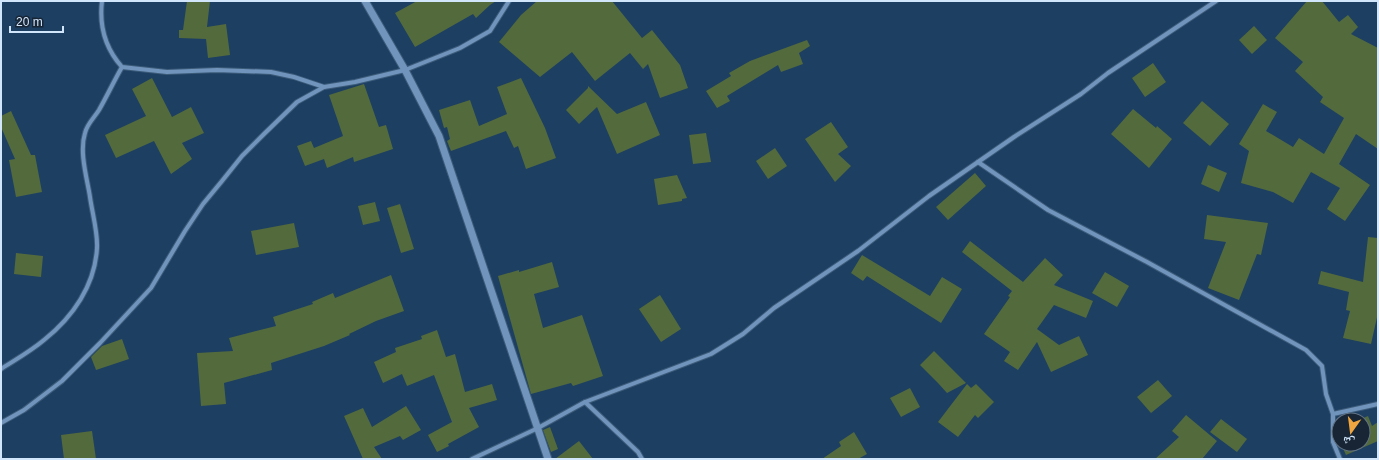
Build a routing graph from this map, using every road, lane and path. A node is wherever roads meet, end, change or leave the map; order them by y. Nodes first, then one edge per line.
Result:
1 (102, 1) edge
2 (365, 1) edge
3 (509, 1) edge
4 (1216, 1) edge
5 (122, 67) junction
6 (405, 70) junction
7 (324, 87) junction
8 (978, 162) junction
9 (1, 369) edge
10 (585, 402) junction
11 (1378, 404) edge
12 (1332, 412) edge
13 (1342, 412) edge
14 (1, 423) edge
15 (538, 428) junction
16 (472, 459) edge
17 (548, 459) edge
18 (642, 459) edge

1 - 5 street
2 - 6 street
3 - 6 street
4 - 8 street
5 - 7 street
5 - 9 street
6 - 7 street
6 - 15 street
7 - 14 street
8 - 10 street
8 - 12 street
10 - 15 street
10 - 18 street
11 - 13 street
15 - 16 street
15 - 17 street

